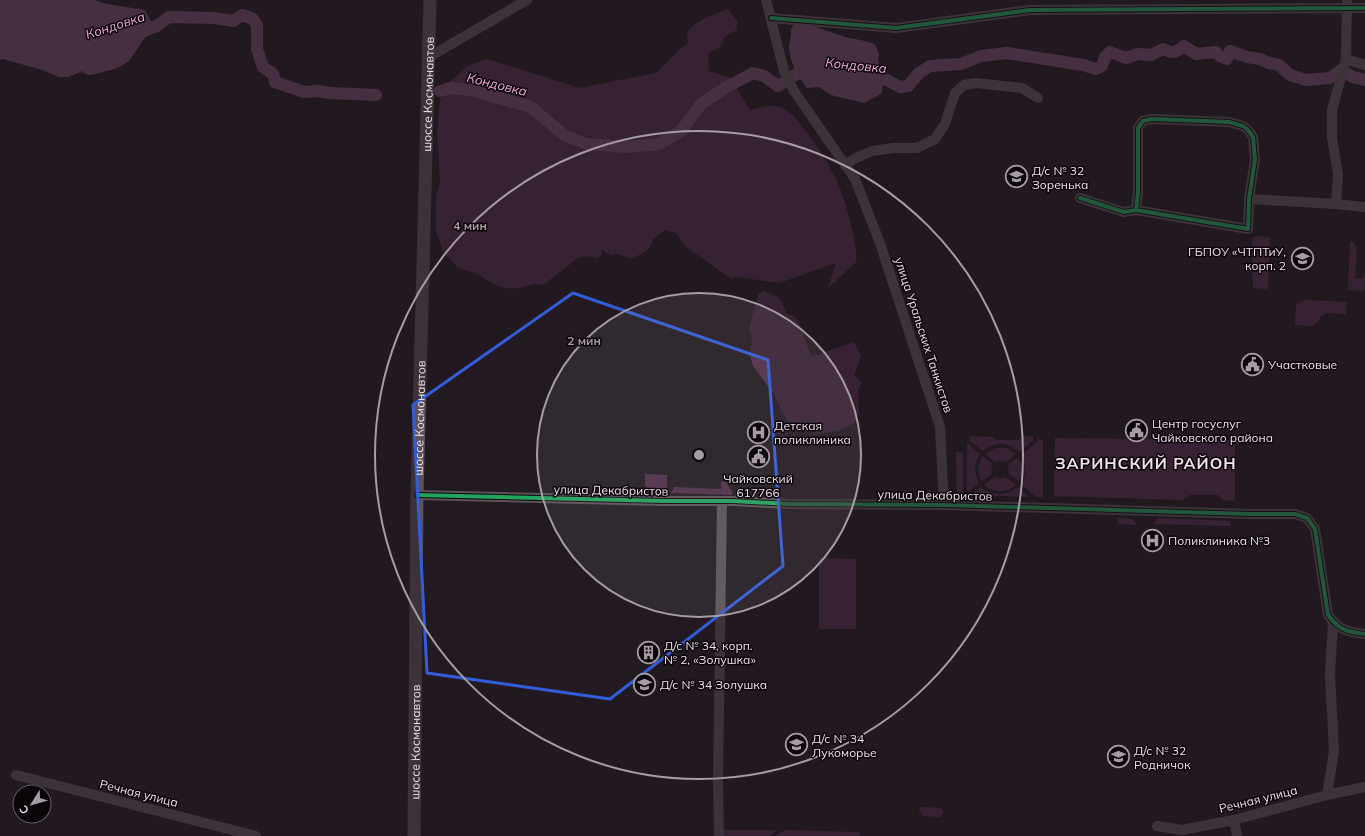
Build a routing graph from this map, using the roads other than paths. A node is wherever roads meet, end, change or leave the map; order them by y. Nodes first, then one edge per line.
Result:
1 (430, 0) edge
2 (527, 0) edge
3 (766, 0) edge
4 (1347, 4) edge
5 (1074, 5) edge
6 (1365, 8) edge
7 (771, 18) junction
8 (429, 57) junction
9 (1365, 66) edge
10 (1344, 68) junction
11 (1038, 98) dead end
12 (845, 165) junction
13 (1080, 198) dead end
14 (1249, 199) junction
15 (1336, 204) junction
16 (1365, 207) edge
17 (1136, 210) junction
18 (417, 495) junction
19 (722, 501) junction
20 (944, 504) junction
21 (1333, 622) junction
22 (1365, 634) edge
23 (16, 775) dead end
24 (1365, 787) edge
25 (1327, 795) junction
26 (1234, 820) junction
27 (1157, 826) dead end
28 (256, 836) edge
29 (414, 836) edge
30 (719, 836) edge
31 (1237, 836) edge

1 - 8 main road, шоссе Космонавтов
2 - 8 street
3 - 7 street, улица Уральских Танкистов
4 - 5 street
4 - 6 street
4 - 10 street
5 - 7 street
7 - 12 street, улица Уральских Танкистов
8 - 18 main road, шоссе Космонавтов
9 - 10 street
10 - 15 street
11 - 12 street
12 - 20 street, улица Уральских Танкистов
13 - 17 street
14 - 15 street
14 - 17 street
14 - 17 street
15 - 16 street
18 - 19 street, улица Декабристов
18 - 29 main road, шоссе Космонавтов
19 - 20 street, улица Декабристов
19 - 30 street
20 - 21 street, улица Декабристов
21 - 22 street
21 - 25 street
23 - 28 street, Речная улица
24 - 25 street, Речная улица
25 - 26 street, Речная улица
26 - 27 street, Речная улица
26 - 31 street

